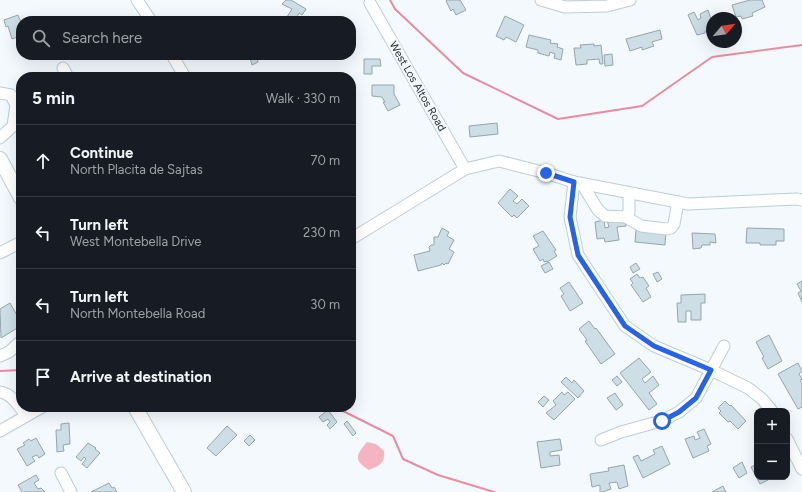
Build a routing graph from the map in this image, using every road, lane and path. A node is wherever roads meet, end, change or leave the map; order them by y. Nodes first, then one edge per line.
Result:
1 (137, 0) edge
2 (541, 0) edge
3 (630, 0) edge
4 (370, 3) dead end
5 (148, 16) edge
6 (175, 60) edge
7 (182, 72) edge
8 (0, 93) edge
9 (0, 138) edge
10 (0, 159) edge
11 (465, 170) junction
12 (578, 183) junction
13 (16, 189) edge
14 (629, 193) junction
15 (802, 200) edge
16 (678, 202) junction
17 (626, 217) junction
18 (356, 236) edge
19 (16, 245) edge
20 (0, 253) edge
21 (16, 345) edge
22 (724, 346) dead end
23 (0, 356) edge
24 (711, 370) junction
25 (0, 392) edge
26 (16, 403) edge
27 (770, 408) edge
28 (23, 412) edge
29 (33, 412) edge
30 (138, 412) edge
31 (26, 416) junction
32 (0, 431) edge
33 (602, 440) dead end
34 (790, 444) edge
35 (802, 469) edge
36 (61, 473) dead end
37 (71, 492) edge
38 (184, 492) edge

1 - 5 street
2 - 3 street
4 - 11 street, West Los Altos Road
6 - 7 street
8 - 9 street
10 - 13 main road
11 - 12 street
11 - 18 street
12 - 14 street
12 - 17 street
12 - 24 street
14 - 16 street
14 - 17 street
15 - 16 street
16 - 17 street
19 - 20 street
21 - 23 street
22 - 24 street
24 - 27 street
24 - 33 street
25 - 26 street
28 - 31 street
29 - 31 street
30 - 38 main road
31 - 32 street
34 - 35 street
36 - 37 street

